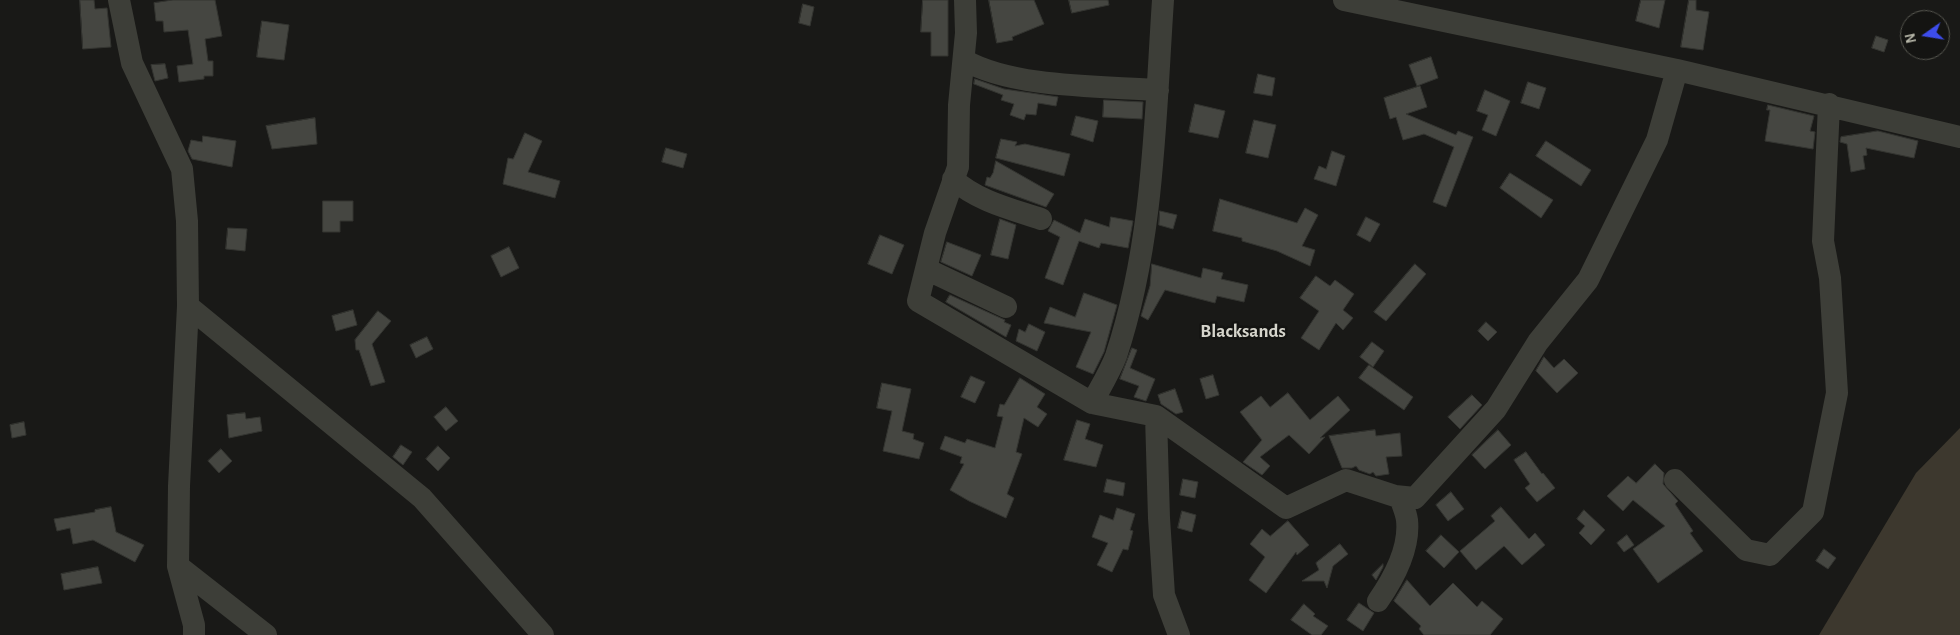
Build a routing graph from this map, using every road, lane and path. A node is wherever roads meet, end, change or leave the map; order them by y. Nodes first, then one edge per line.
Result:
1 (119, 0) edge
2 (965, 0) edge
3 (1163, 0) edge
4 (1344, 0) edge
5 (964, 60) junction
6 (1677, 70) junction
7 (1158, 90) junction
8 (1829, 104) junction
9 (1960, 137) edge
10 (953, 179) junction
11 (1042, 219) dead end
12 (926, 269) junction
13 (188, 306) junction
14 (1006, 307) dead end
15 (1092, 403) junction
16 (1156, 416) junction
17 (1675, 480) dead end
18 (1400, 497) junction
19 (178, 566) junction
20 (1378, 601) dead end
21 (194, 635) edge
22 (266, 635) edge
23 (543, 635) edge
24 (1179, 635) edge

1 - 13 street
2 - 5 street
3 - 7 street
4 - 6 street
5 - 7 street
5 - 10 street
6 - 8 street
6 - 18 street
7 - 15 street
8 - 9 street
8 - 17 street
10 - 11 street
10 - 12 street
12 - 14 street
12 - 15 street
13 - 19 street
13 - 23 street
15 - 16 street
16 - 18 street
16 - 24 street
18 - 20 street
19 - 21 street
19 - 22 street

